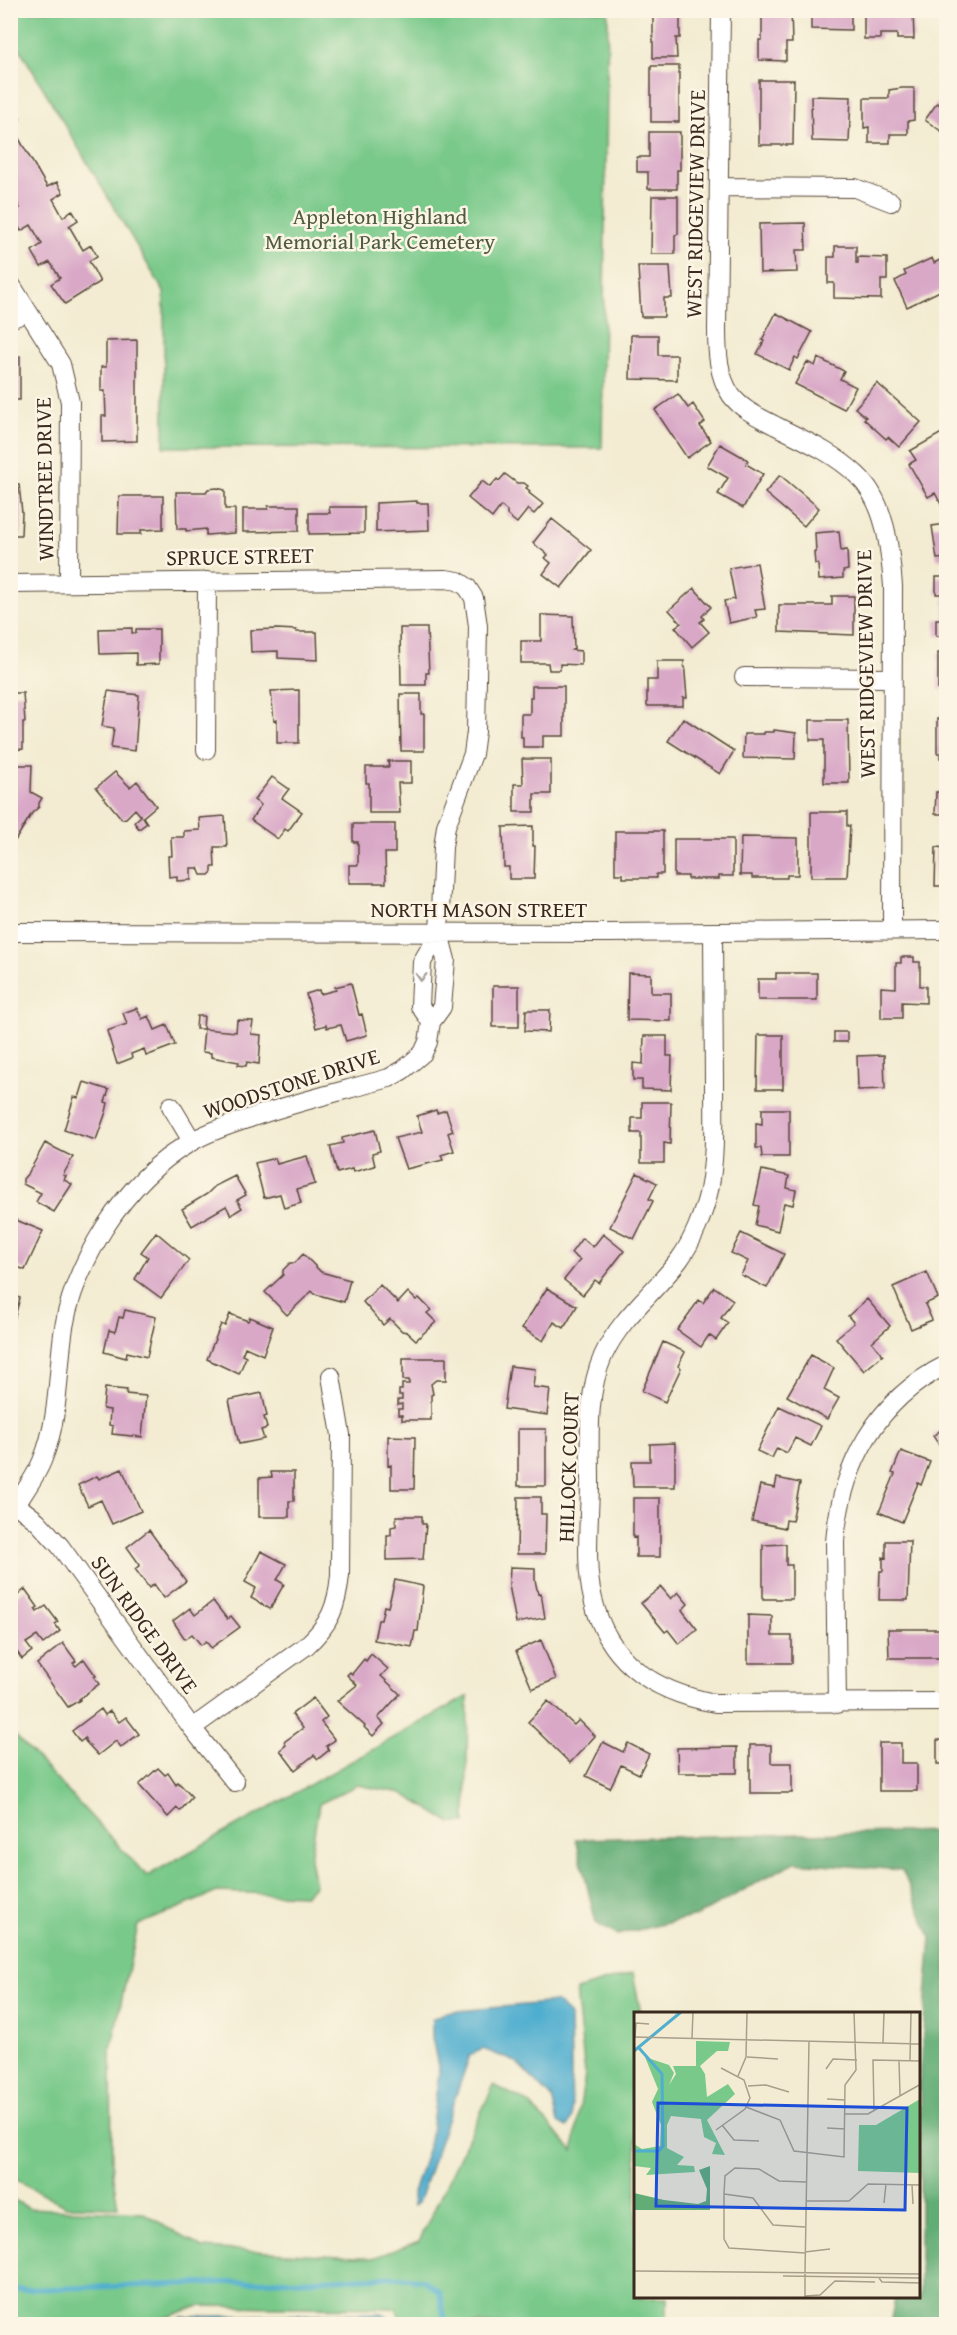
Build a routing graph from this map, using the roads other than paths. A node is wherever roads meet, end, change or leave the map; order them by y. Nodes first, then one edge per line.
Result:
1 (721, 10) edge
2 (719, 187) junction
3 (891, 202) dead end
4 (10, 283) edge
5 (28, 312) junction
6 (10, 319) edge
7 (207, 580) junction
8 (69, 583) junction
9 (10, 584) edge
10 (744, 676) dead end
11 (892, 678) junction
12 (206, 750) dead end
13 (892, 930) junction
14 (946, 930) edge
15 (10, 932) edge
16 (713, 932) junction
17 (439, 933) junction
18 (171, 1106) dead end
19 (192, 1141) junction
20 (946, 1365) edge
21 (331, 1376) dead end
22 (14, 1502) edge
23 (946, 1702) edge
24 (837, 1704) junction
25 (192, 1728) junction
26 (235, 1782) dead end

1 - 2 street, WEST RIDGEVIEW DRIVE
2 - 3 street
2 - 11 street, WEST RIDGEVIEW DRIVE
4 - 5 street, WINDTREE DRIVE
5 - 6 street
5 - 8 street, WINDTREE DRIVE
7 - 8 street, SPRUCE STREET
7 - 12 street
7 - 17 street, SPRUCE STREET
8 - 9 street, SPRUCE STREET
10 - 11 street
11 - 13 street, WEST RIDGEVIEW DRIVE
13 - 14 street, NORTH MASON STREET
13 - 16 street, NORTH MASON STREET
15 - 17 street, NORTH MASON STREET
16 - 17 street, NORTH MASON STREET
16 - 24 street, HILLOCK COURT
17 - 19 street, WOODSTONE DRIVE
18 - 19 street
19 - 22 street, WOODSTONE DRIVE
20 - 24 street
21 - 25 street
22 - 25 street, SUN RIDGE DRIVE
23 - 24 street, HILLOCK COURT
25 - 26 street, SUN RIDGE DRIVE

